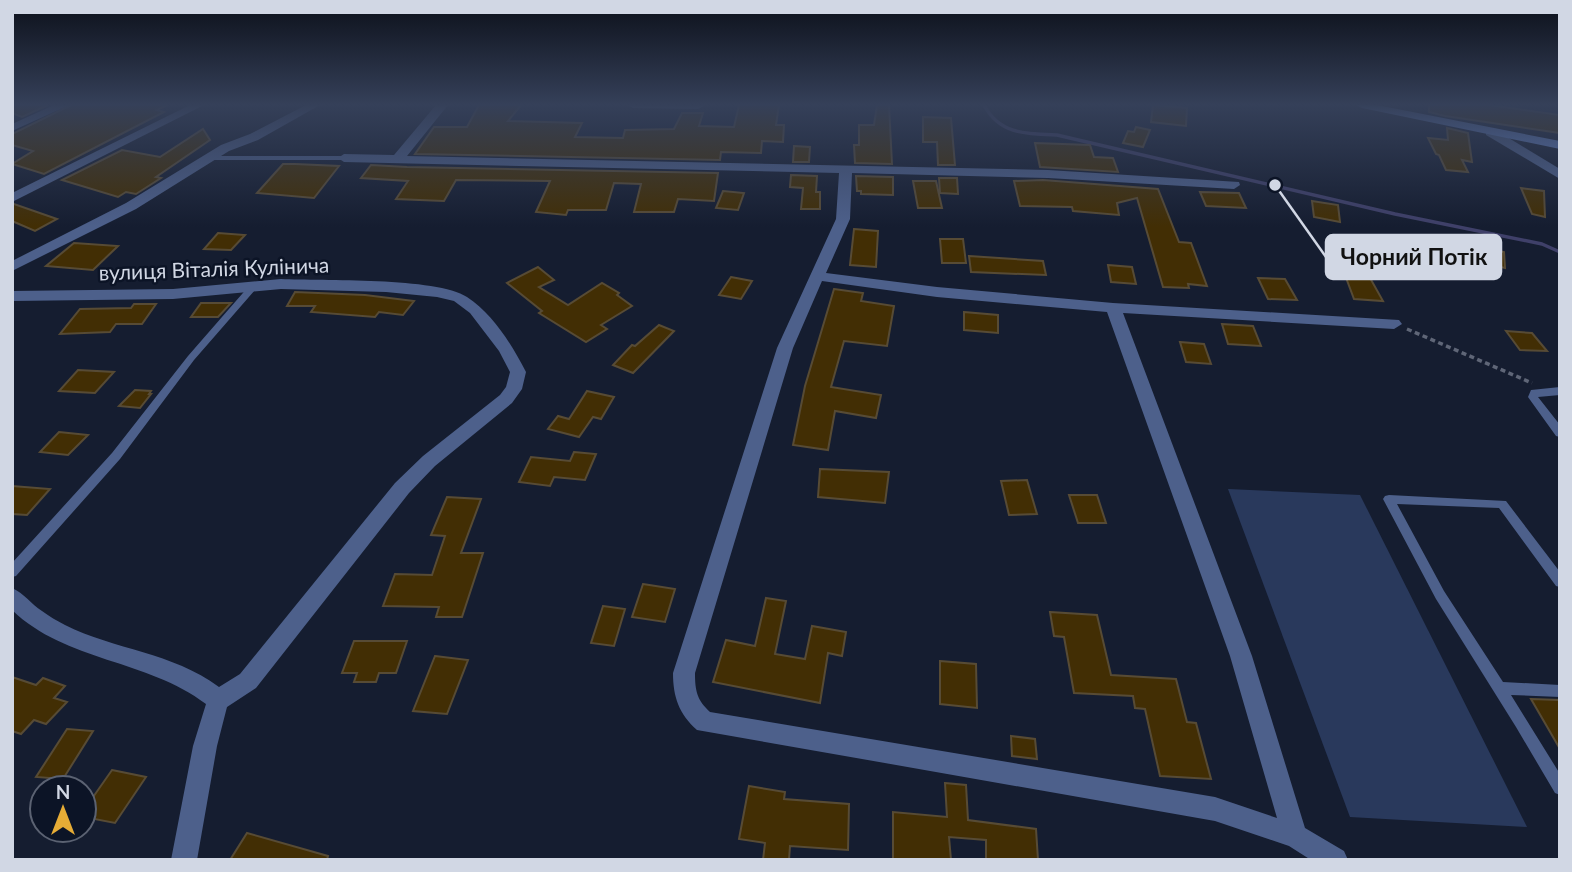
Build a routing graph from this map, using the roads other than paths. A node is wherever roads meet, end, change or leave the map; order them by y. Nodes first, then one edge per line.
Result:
1 (117, 146) edge
2 (231, 146) edge
3 (409, 146) edge
4 (1512, 146) edge
5 (209, 158) junction
6 (344, 158) joint
7 (398, 159) junction
8 (846, 170) junction
9 (1560, 175) edge
10 (1234, 185) dead end
11 (12, 198) edge
12 (12, 267) edge
13 (818, 276) junction
14 (252, 288) junction
15 (12, 296) edge
16 (1113, 308) junction
17 (1394, 324) road end
18 (1557, 391) edge
19 (1560, 433) edge
20 (12, 572) edge
21 (1560, 582) edge
22 (12, 597) edge
23 (1499, 688) junction
24 (1560, 691) edge
25 (218, 700) junction
26 (1560, 788) edge
27 (1295, 835) junction
28 (184, 860) edge
29 (1335, 860) edge

1 - 11 street
2 - 5 street
3 - 7 street
4 - 9 street
5 - 6 lane
5 - 12 street
6 - 7 street
7 - 8 street
8 - 10 street
8 - 13 street
13 - 16 street
13 - 27 street
14 - 15 street, вулиця Віталія Кулінича
14 - 20 lane
14 - 25 street, вулиця Віталія Кулінича
16 - 17 street
16 - 27 street
18 - 19 lane
21 - 23 lane
22 - 25 street
23 - 24 lane
23 - 26 lane
25 - 28 street
27 - 29 street

